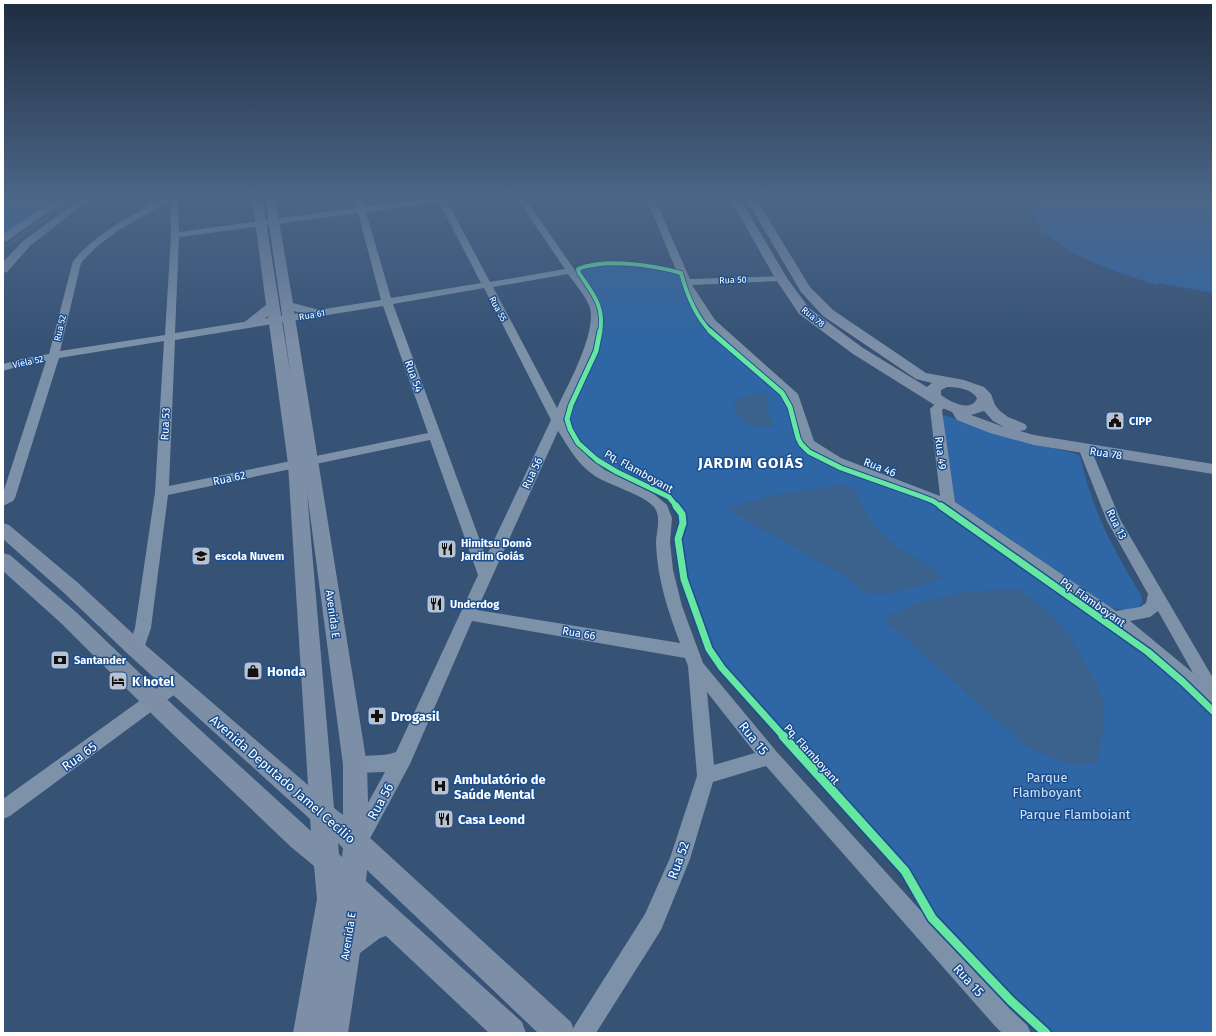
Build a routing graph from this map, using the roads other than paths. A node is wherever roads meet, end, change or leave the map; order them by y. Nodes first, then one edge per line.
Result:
1 (24, 245) edge
2 (92, 245) edge
3 (174, 245) edge
4 (266, 245) edge
5 (277, 245) edge
6 (371, 245) edge
7 (465, 245) edge
8 (552, 245) edge
9 (670, 245) edge
10 (762, 245) edge
11 (779, 245) edge
12 (3, 269) edge
13 (569, 271) junction
14 (781, 278) junction
15 (686, 282) junction
16 (486, 285) junction
17 (387, 302) junction
18 (281, 313) junction
19 (318, 314) joint
20 (249, 324) joint
21 (169, 337) junction
22 (54, 356) junction
23 (3, 368) edge
24 (946, 382) junction
25 (938, 400) junction
26 (985, 400) junction
27 (958, 409) junction
28 (557, 420) junction
29 (436, 435) junction
30 (1085, 450) junction
31 (1213, 459) edge
32 (304, 463) junction
33 (1213, 469) edge
34 (162, 492) junction
35 (3, 501) edge
36 (948, 504) junction
37 (3, 529) edge
38 (477, 554) junction
39 (493, 556) junction
40 (3, 560) edge
41 (485, 575) junction
42 (1155, 595) junction
43 (467, 614) junction
44 (1114, 617) junction
45 (136, 648) junction
46 (694, 659) junction
47 (176, 684) junction
48 (1213, 693) edge
49 (1213, 700) edge
50 (154, 701) junction
51 (770, 757) junction
52 (403, 758) junction
53 (355, 765) junction
54 (706, 776) junction
55 (3, 810) edge
56 (323, 812) junction
57 (356, 844) junction
58 (326, 860) junction
59 (352, 886) junction
60 (390, 922) junction
61 (347, 945) junction
62 (308, 1033) edge
63 (333, 1033) edge
64 (511, 1033) edge
65 (560, 1033) edge
66 (583, 1033) edge
67 (1019, 1033) edge

1 - 12 main road
2 - 22 street, Rua 52
3 - 21 street, Rua 53
4 - 18 main road, Avenida E
5 - 18 main road, Avenida E
6 - 17 street, Rua 54
7 - 16 street, Rua 55
8 - 13 street, Rua 56
9 - 15 street, Rua 46
10 - 14 main road, Rua 78
11 - 24 main road, Rua 78
13 - 16 street, Rua 61
13 - 28 street, Rua 56
14 - 15 street, Rua 50
14 - 25 main road, Rua 78
15 - 36 street, Rua 46
16 - 17 street, Rua 61
16 - 28 street, Rua 55
17 - 19 street, Rua 61
17 - 29 street, Rua 54
18 - 19 main road
18 - 20 main road
18 - 32 main road, Avenida E
20 - 21 street
21 - 22 street
21 - 34 street, Rua 53
22 - 23 street, Viela 52
22 - 35 street, Rua 52
24 - 25 main road
24 - 26 main road, Rua 78
25 - 27 main road, Rua 78
25 - 36 street, Rua 49
26 - 27 main road
26 - 31 main road, Rua 78
27 - 30 main road, Rua 78
28 - 39 street, Rua 56
28 - 46 street, Rua 15
29 - 32 street, Rua 62
29 - 38 street, Rua 54
30 - 33 main road, Rua 78
30 - 42 street, Rua 13
32 - 34 street, Rua 62
32 - 53 main road, Avenida E
32 - 56 main road, Avenida E
34 - 45 street, Rua 53
36 - 44 street, Rua 46
37 - 45 main road, Avenida Deputado Jamel Cecílio
38 - 39 street
38 - 41 street, Rua 54
39 - 41 street, Rua 56
40 - 50 main road
41 - 43 street, Rua 56
42 - 44 street
42 - 48 street, Rua 13
43 - 46 street, Rua 66
43 - 52 street, Rua 56
44 - 49 street, Rua 46
45 - 47 main road, Avenida Deputado Jamel Cecílio
46 - 51 street, Rua 15
46 - 54 street, Rua 52
47 - 50 street, Rua 65
47 - 56 main road, Avenida Deputado Jamel Cecílio
50 - 55 street, Rua 65
50 - 58 main road
51 - 54 street
51 - 67 street, Rua 15
52 - 53 street, Rua 56
52 - 57 street, Rua 56
53 - 57 main road, Avenida E
54 - 66 street, Rua 52
56 - 57 main road, Avenida Deputado Jamel Cecílio
56 - 58 main road, Avenida E
57 - 59 main road, Avenida E
57 - 65 main road, Avenida Deputado Jamel Cecílio
58 - 59 main road
58 - 62 main road, Avenida E
59 - 60 main road
59 - 61 main road, Avenida E
60 - 61 main road
60 - 64 main road
61 - 63 main road, Avenida E

